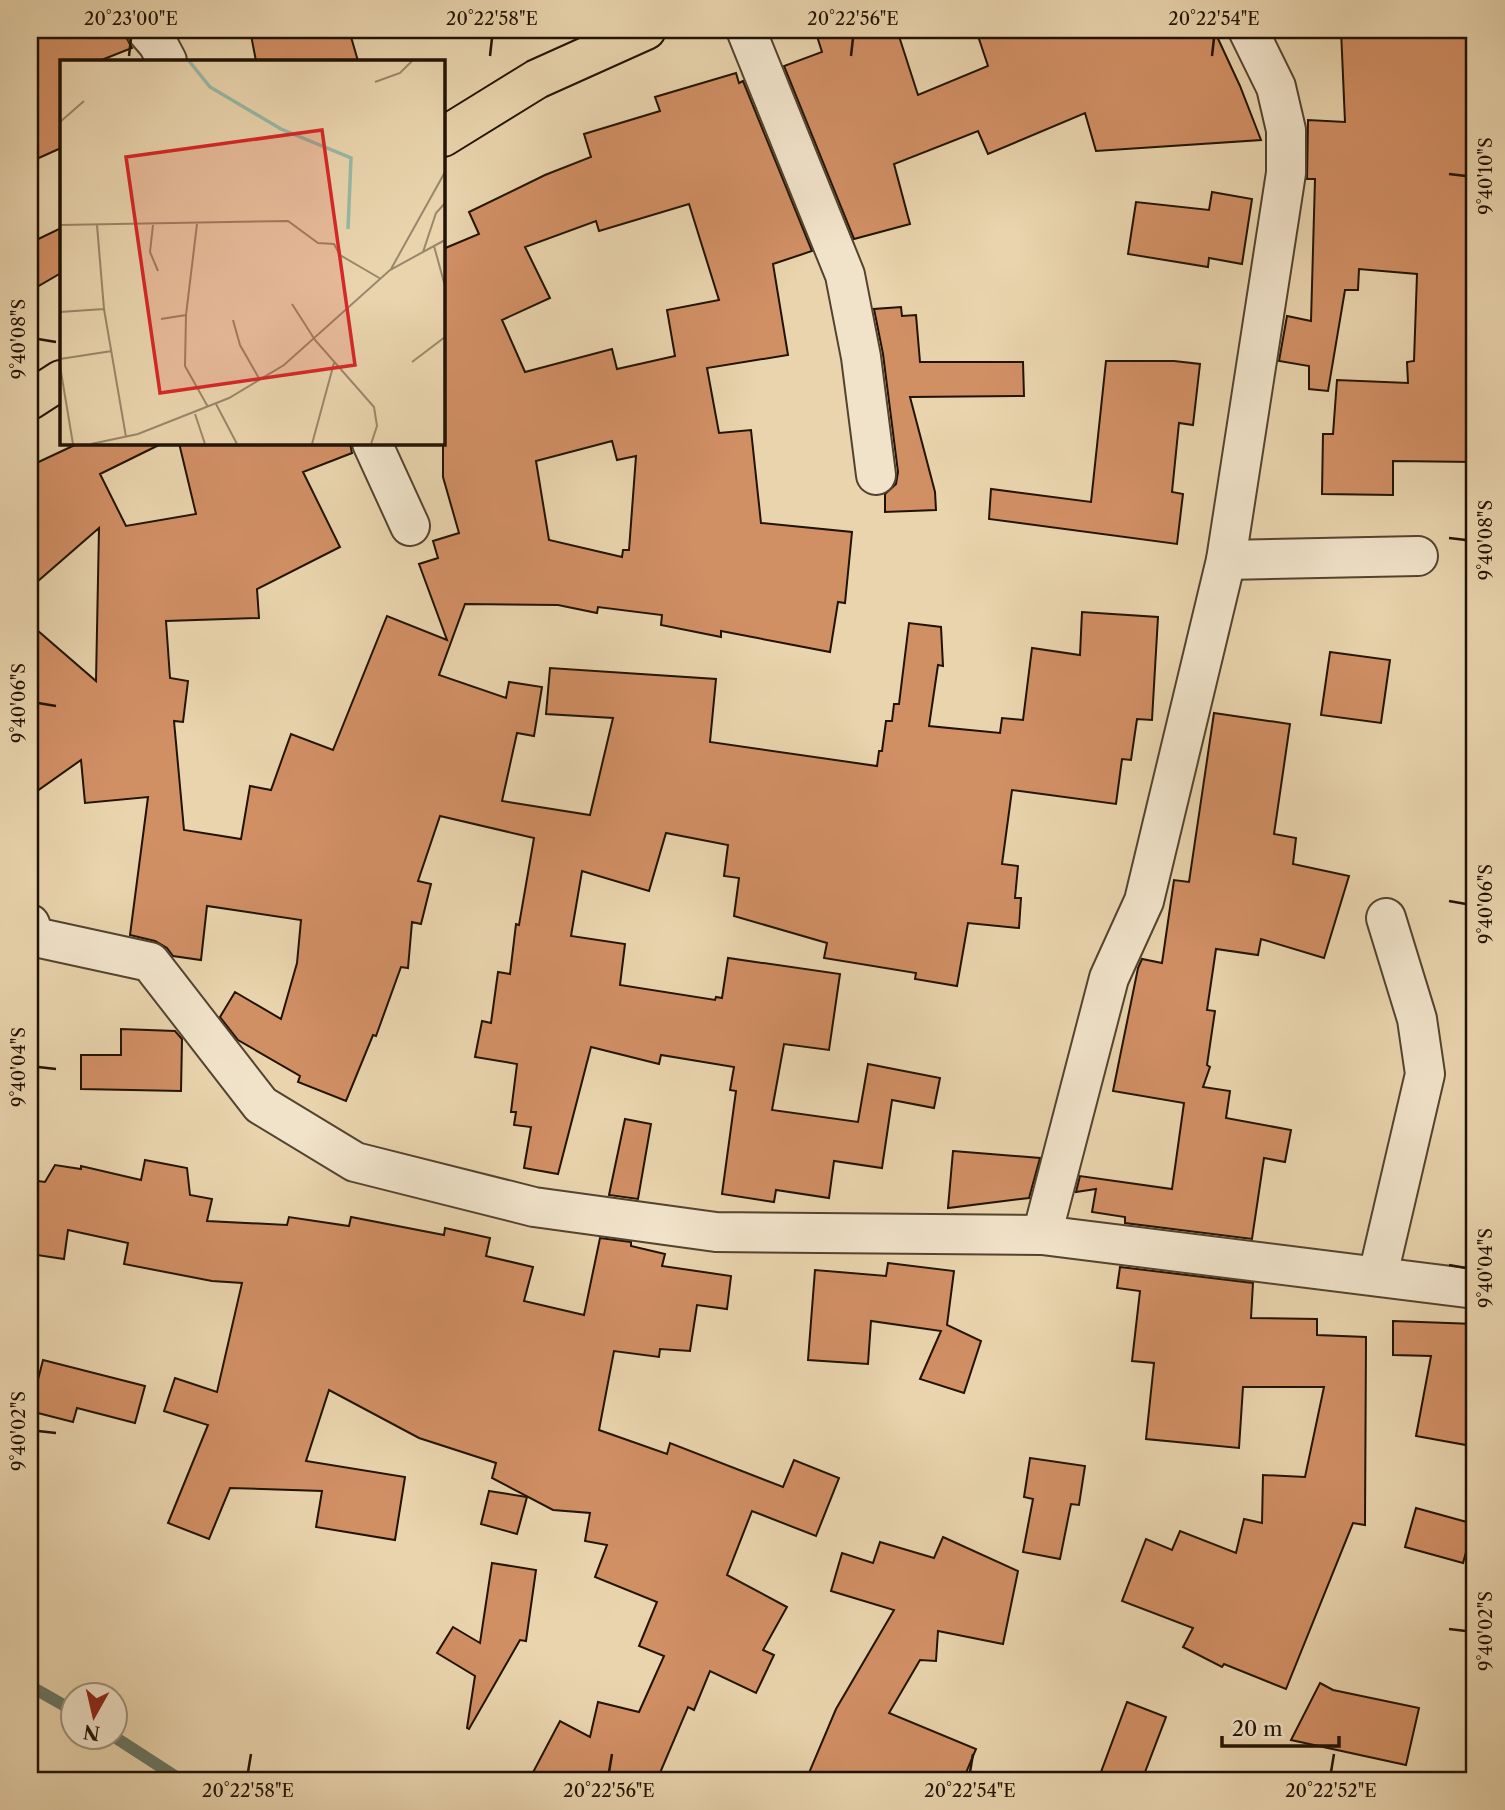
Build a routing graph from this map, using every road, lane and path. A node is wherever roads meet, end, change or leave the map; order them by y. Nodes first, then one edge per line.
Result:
1 (646, 30) edge
2 (746, 30) edge
3 (1248, 30) edge
4 (444, 136) edge
5 (60, 381) edge
6 (30, 400) edge
7 (372, 444) edge
8 (876, 475) dead end
9 (410, 526) dead end
10 (1418, 556) dead end
11 (1226, 560) junction
12 (1386, 918) dead end
13 (30, 924) edge
14 (1042, 1235) junction
15 (1378, 1275) junction
16 (1475, 1289) edge

1 - 4 main road
2 - 8 street
3 - 11 street
5 - 6 main road
7 - 9 street
10 - 11 street
11 - 14 street
12 - 15 street
13 - 14 street
14 - 15 street
15 - 16 street

